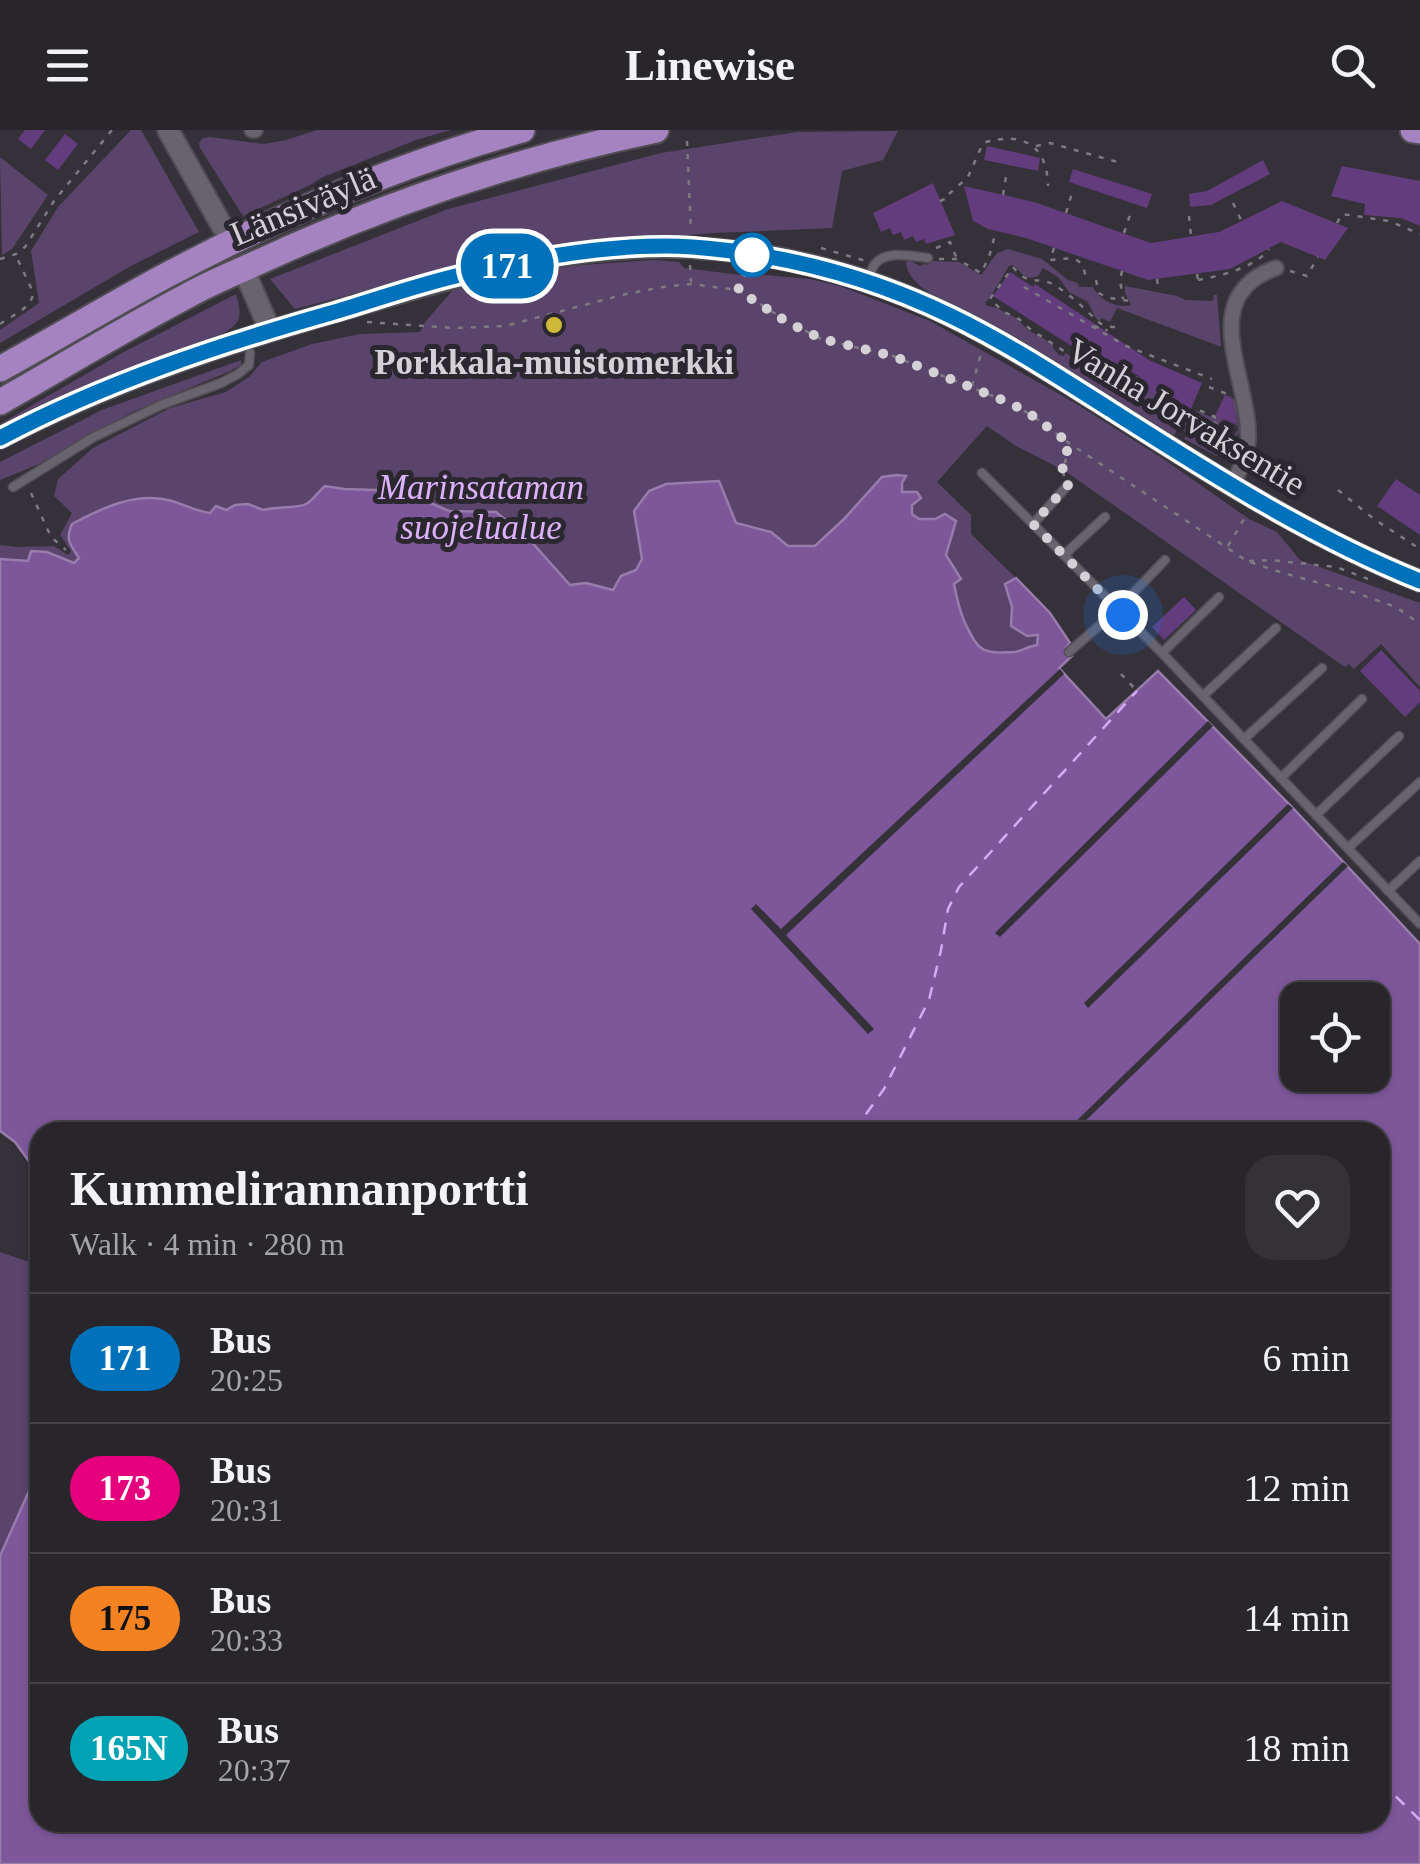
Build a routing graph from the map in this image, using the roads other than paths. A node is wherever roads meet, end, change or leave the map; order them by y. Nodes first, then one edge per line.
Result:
1 (168, 130) edge
2 (522, 130) edge
3 (656, 130) edge
4 (222, 226) dead end
5 (928, 258) road end
6 (1276, 268) road end
7 (249, 282) dead end
8 (868, 282) junction
9 (270, 330) junction
10 (250, 352) dead end
11 (0, 369) edge
12 (0, 402) edge
13 (0, 438) edge
14 (982, 473) dead end
15 (1068, 485) road end
16 (1233, 486) junction
17 (13, 487) dead end
18 (1105, 517) dead end
19 (1033, 524) junction
20 (1064, 555) junction
21 (1165, 560) dead end
22 (1420, 581) edge
23 (1218, 598) dead end
24 (1117, 610) junction
25 (1276, 628) dead end
26 (1068, 652) dead end
27 (1162, 653) junction
28 (1322, 668) dead end
29 (1203, 696) junction
30 (1362, 698) dead end
31 (1399, 736) dead end
32 (1244, 738) junction
33 (1282, 778) junction
34 (1420, 782) edge
35 (1316, 814) junction
36 (1348, 848) junction
37 (1420, 861) edge
38 (1388, 891) junction
39 (1420, 924) edge

1 - 4 main road
2 - 11 highway, Länsiväylä
3 - 12 highway, Länsiväylä
5 - 8 lane
6 - 16 street
7 - 9 main road
8 - 9 main road, Vanha Jorvaksentie
8 - 16 main road, Vanha Jorvaksentie
9 - 13 main road, Vanha Jorvaksentie
10 - 17 lane
14 - 19 lane
15 - 19 lane
16 - 22 main road, Vanha Jorvaksentie
18 - 20 lane
19 - 20 lane
20 - 24 lane
21 - 24 lane
23 - 27 lane
24 - 26 lane
24 - 27 lane
25 - 29 lane
27 - 29 lane
28 - 32 lane
29 - 32 lane
30 - 33 lane
31 - 35 lane
32 - 33 lane
33 - 35 lane
34 - 36 lane
35 - 36 lane
36 - 38 lane
37 - 38 lane
38 - 39 lane

